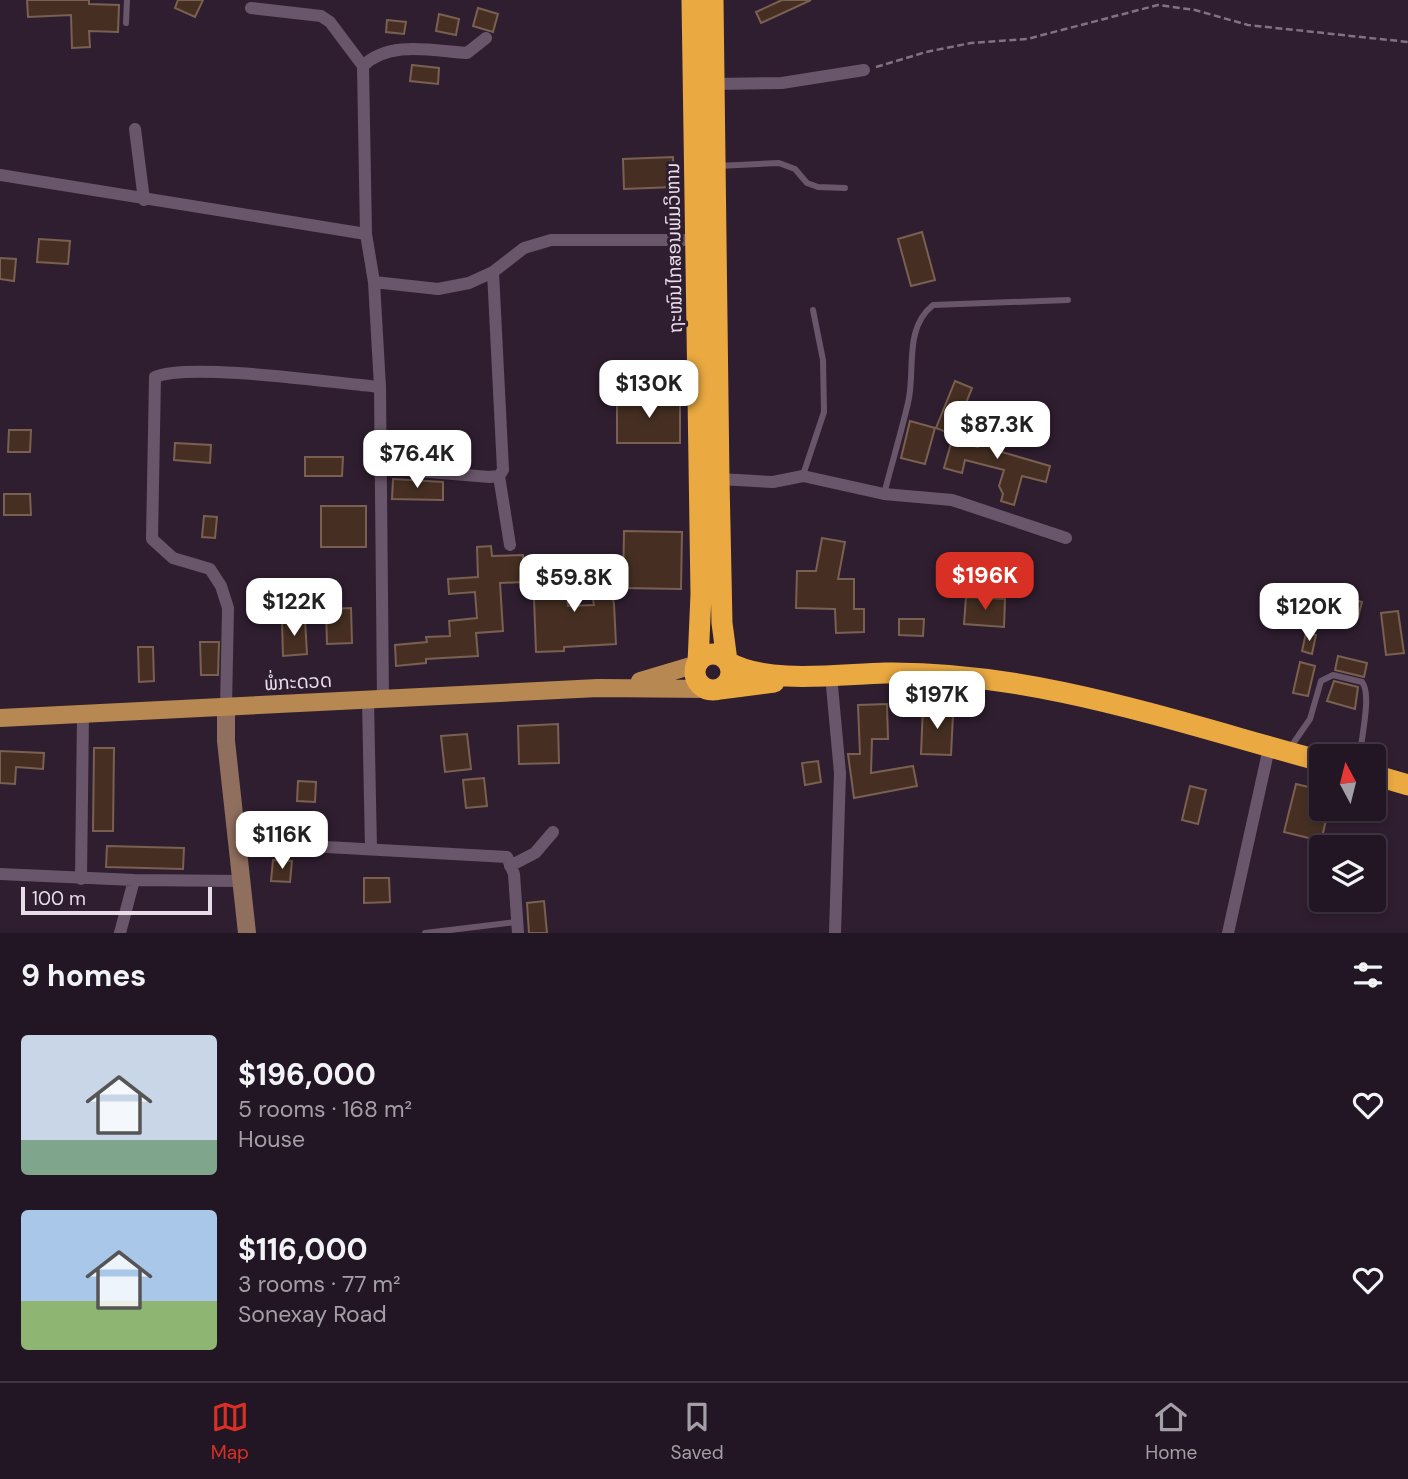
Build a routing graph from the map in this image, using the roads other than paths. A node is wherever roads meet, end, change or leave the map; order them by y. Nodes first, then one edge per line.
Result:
1 (127, 0) edge
2 (692, 0) edge
3 (713, 0) edge
4 (251, 8) dead end
5 (126, 23) dead end
6 (486, 38) dead end
7 (363, 66) junction
8 (864, 71) road end
9 (714, 83) junction
10 (135, 129) dead end
11 (715, 166) junction
12 (0, 175) edge
13 (845, 188) dead end
14 (144, 200) junction
15 (366, 234) junction
16 (697, 240) junction
17 (493, 272) junction
18 (374, 282) junction
19 (1068, 300) dead end
20 (813, 310) dead end
21 (707, 334) junction
22 (380, 387) junction
23 (382, 468) junction
24 (499, 476) junction
25 (803, 476) junction
26 (719, 479) junction
27 (884, 494) junction
28 (1066, 538) dead end
29 (510, 545) dead end
30 (728, 662) junction
31 (698, 664) junction
32 (831, 675) junction
33 (598, 688) junction
34 (715, 689) junction
35 (376, 699) junction
36 (226, 707) junction
37 (83, 714) junction
38 (0, 718) edge
39 (1361, 744) edge
40 (1278, 750) junction
41 (1309, 758) edge
42 (1386, 779) edge
43 (1408, 785) edge
44 (553, 832) dead end
45 (238, 842) junction
46 (371, 849) junction
47 (510, 866) junction
48 (0, 874) edge
49 (81, 878) junction
50 (134, 880) junction
51 (242, 881) junction
52 (518, 928) edge
53 (120, 933) edge
54 (247, 933) edge
55 (425, 933) edge
56 (835, 933) edge
57 (1228, 933) edge

1 - 5 lane
2 - 16 highway, ຖະໜົນໄກສອນພົມວິຫານ
3 - 9 highway, ຖະໜົນໄກສອນພົມວິຫານ
4 - 7 street
6 - 7 street
7 - 15 street
8 - 9 street
9 - 11 highway, ຖະໜົນໄກສອນພົມວິຫານ
10 - 14 street
11 - 13 lane
11 - 21 highway, ຖະໜົນໄກສອນພົມວິຫານ
12 - 14 street
14 - 15 street
15 - 18 street
16 - 17 street
16 - 21 highway, ຖະໜົນໄກສອນພົມວິຫານ
17 - 18 street
17 - 24 street
18 - 22 street
19 - 27 lane
20 - 25 lane
21 - 26 highway, ຖະໜົນໄກສອນພົມວິຫານ
21 - 31 highway, ຖະໜົນໄກສອນພົມວິຫານ
22 - 23 street
22 - 36 street
23 - 24 street
23 - 35 street
24 - 29 street
25 - 26 street
25 - 27 street
26 - 30 highway, ຖະໜົນໄກສອນພົມວິຫານ
27 - 28 street
30 - 31 highway
30 - 32 highway
30 - 34 highway
31 - 33 main road
31 - 34 highway
32 - 34 highway
32 - 40 highway
32 - 56 street
33 - 34 main road
33 - 35 main road, ພໍ່ກະດວດ
35 - 36 main road, ພໍ່ກະດວດ
35 - 46 street
36 - 37 main road, ພໍ່ກະດວດ
36 - 45 street
37 - 38 main road, ພໍ່ກະດວດ
37 - 49 street
39 - 40 lane
40 - 41 highway
40 - 57 street
42 - 43 highway
44 - 47 street
45 - 46 street
45 - 51 street
46 - 47 street
47 - 52 street
48 - 49 street
49 - 50 street
50 - 51 street
50 - 53 street
51 - 54 street
52 - 55 lane

